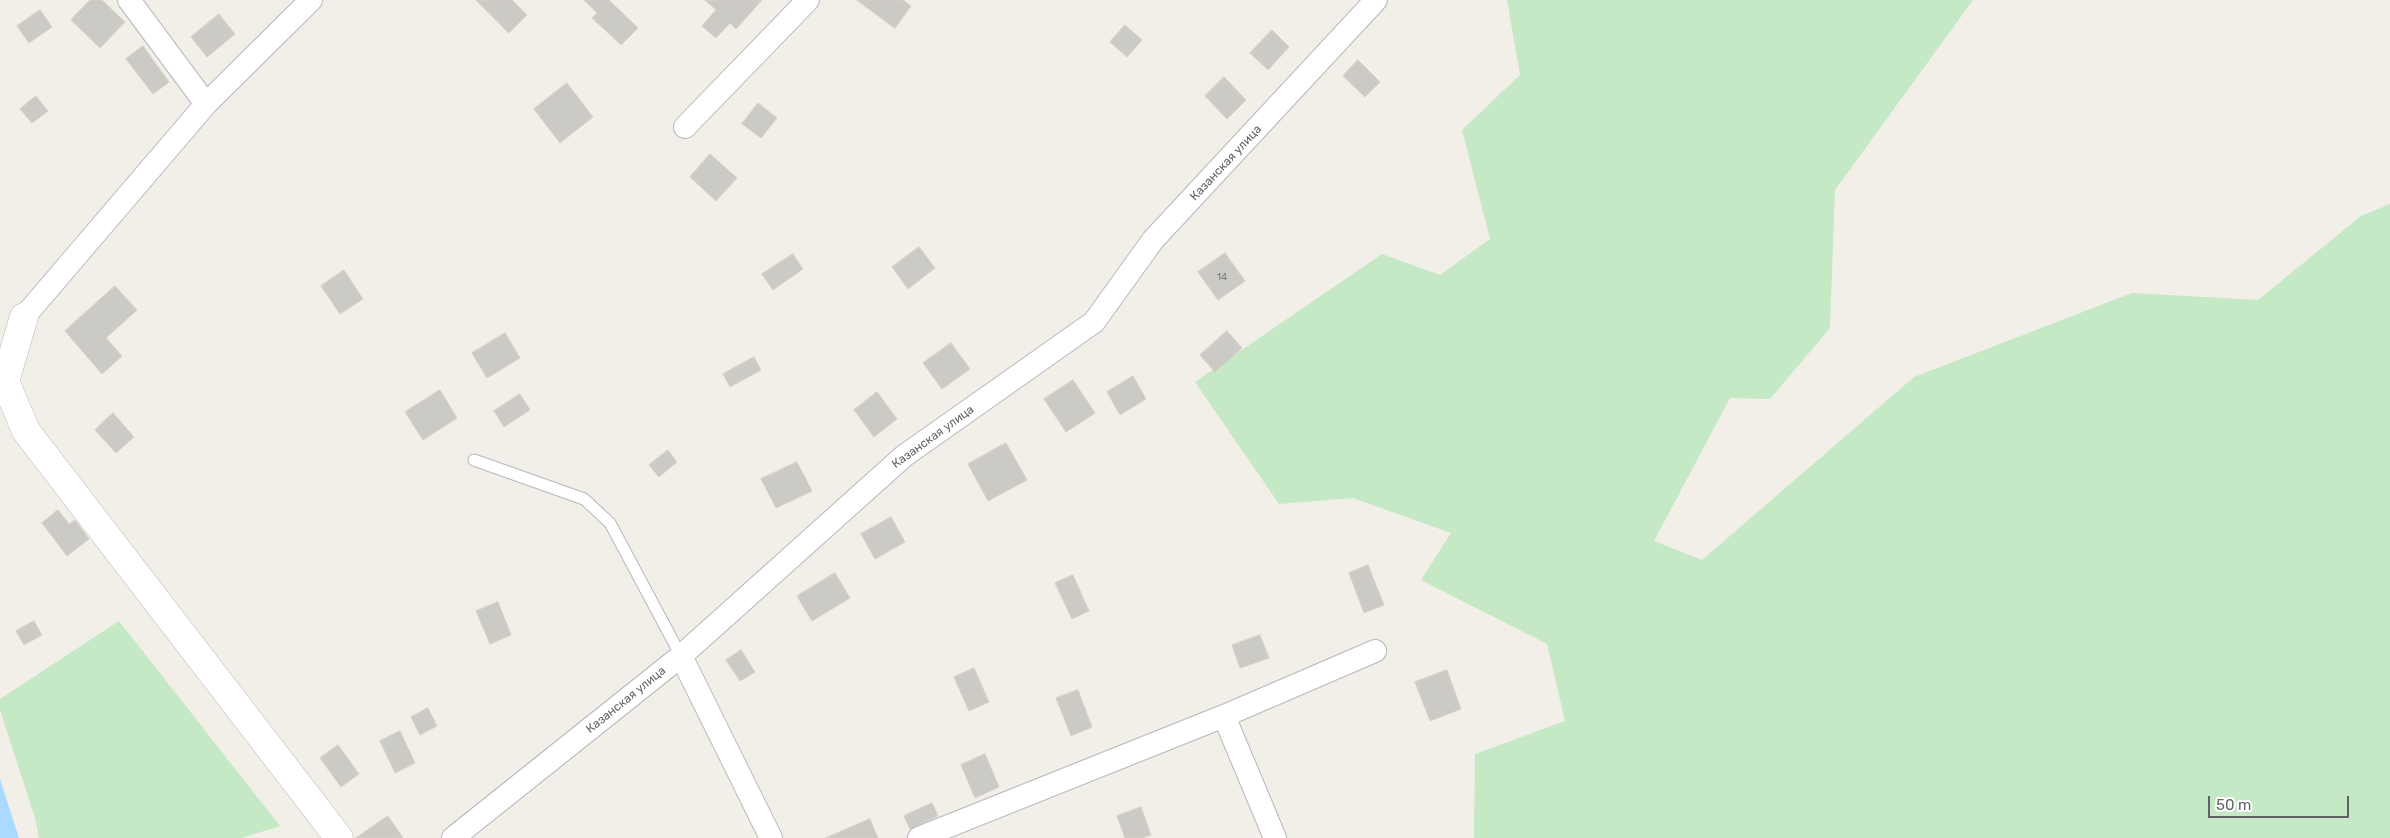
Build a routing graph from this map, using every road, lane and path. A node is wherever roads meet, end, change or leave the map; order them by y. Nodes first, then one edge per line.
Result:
1 (129, 0) edge
2 (311, 0) edge
3 (808, 0) edge
4 (1376, 0) edge
5 (206, 104) junction
6 (685, 127) dead end
7 (24, 317) joint
8 (474, 460) dead end
9 (1375, 651) dead end
10 (681, 656) junction
11 (1224, 716) junction
12 (339, 838) edge
13 (452, 838) edge
14 (771, 838) edge
15 (919, 838) edge
16 (1275, 838) edge

1 - 5 street
2 - 5 street
3 - 6 street
4 - 10 street, Казанская улица
5 - 7 street
7 - 12 street
8 - 10 lane
9 - 11 street
10 - 13 street, Казанская улица
10 - 14 street
11 - 15 street
11 - 16 street

